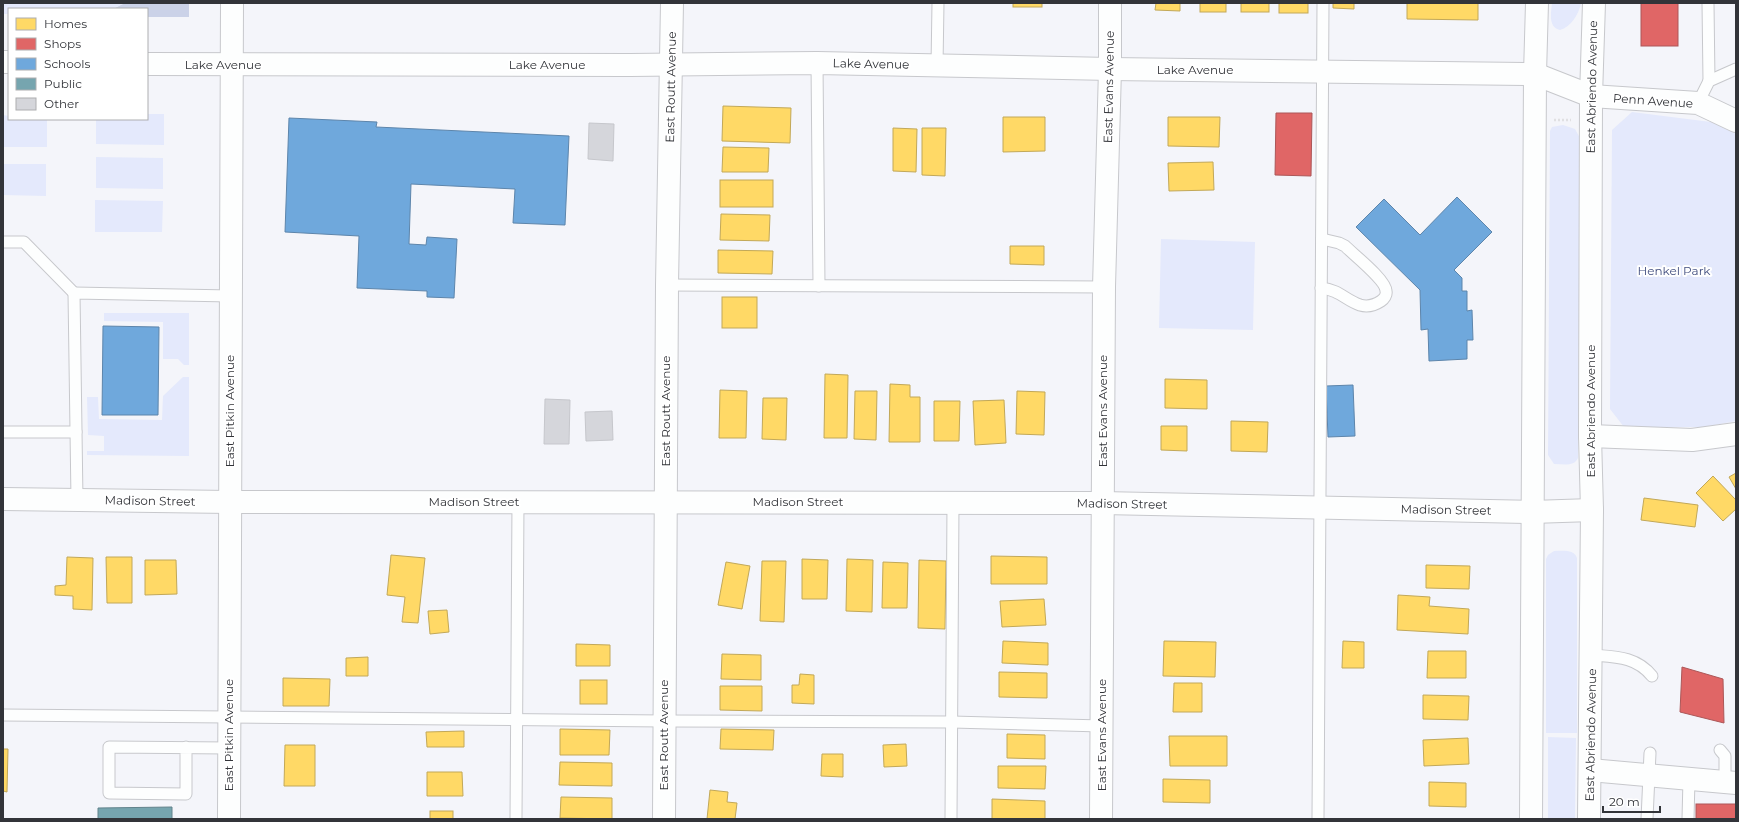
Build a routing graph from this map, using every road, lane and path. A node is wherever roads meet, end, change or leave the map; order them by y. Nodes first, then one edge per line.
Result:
1 (232, 3) edge
2 (672, 3) edge
3 (938, 3) edge
4 (1110, 3) edge
5 (1323, 3) edge
6 (1537, 3) edge
7 (1594, 3) edge
8 (1708, 3) edge
9 (817, 63) junction
10 (148, 64) edge
11 (232, 65) junction
12 (672, 65) junction
13 (937, 66) junction
14 (1110, 69) junction
15 (1736, 69) edge
16 (1323, 71) junction
17 (1535, 74) junction
18 (1709, 81) junction
19 (1591, 96) junction
20 (1698, 103) junction
21 (1550, 120) dead end
22 (1573, 120) dead end
23 (1736, 121) edge
24 (1322, 239) junction
25 (3, 242) edge
26 (667, 285) junction
27 (819, 286) junction
28 (1104, 287) junction
29 (1322, 288) junction
30 (74, 292) junction
31 (231, 296) junction
32 (3, 432) edge
33 (76, 432) junction
34 (1736, 434) edge
35 (1590, 436) junction
36 (3, 499) edge
37 (77, 500) junction
38 (230, 502) junction
39 (518, 502) junction
40 (665, 502) junction
41 (953, 502) junction
42 (1102, 503) junction
43 (1320, 508) junction
44 (1592, 510) junction
45 (1532, 512) junction
46 (1592, 655) junction
47 (1652, 676) dead end
48 (3, 715) edge
49 (229, 717) junction
50 (516, 720) junction
51 (664, 722) junction
52 (952, 722) junction
53 (1102, 726) junction
54 (186, 748) junction
55 (229, 748) junction
56 (1720, 750) dead end
57 (1650, 753) dead end
58 (1590, 770) junction
59 (1649, 775) junction
60 (1689, 779) junction
61 (1731, 782) edge
62 (229, 819) edge
63 (516, 819) edge
64 (664, 819) edge
65 (951, 819) edge
66 (1101, 819) edge
67 (1318, 819) edge
68 (1531, 819) edge
69 (1590, 819) edge
70 (1647, 819) edge
71 (1688, 819) edge

1 - 11 street, East Pitkin Avenue
2 - 12 street, East Routt Avenue
3 - 13 lane
4 - 14 street, East Evans Avenue
5 - 16 lane
6 - 17 street
7 - 19 street, East Abriendo Avenue
8 - 18 lane
9 - 12 street, Lake Avenue
9 - 13 street, Lake Avenue
9 - 27 lane
10 - 11 street, Lake Avenue
11 - 12 street, Lake Avenue
11 - 31 street, East Pitkin Avenue
12 - 26 street, East Routt Avenue
13 - 14 street, Lake Avenue
14 - 16 street, Lake Avenue
14 - 28 street, East Evans Avenue
15 - 18 lane
16 - 17 street, Lake Avenue
16 - 24 lane
17 - 19 street, Lake Avenue
17 - 45 street
18 - 20 lane
19 - 20 street, Penn Avenue
19 - 35 street, East Abriendo Avenue
20 - 23 street, Penn Avenue
21 - 22 path
24 - 29 lane
24 - 29 lane
25 - 30 lane
26 - 27 lane
26 - 40 street, East Routt Avenue
27 - 28 lane
28 - 42 street, East Evans Avenue
29 - 43 lane
30 - 31 lane
30 - 33 lane
31 - 38 street, East Pitkin Avenue
32 - 33 lane
33 - 37 lane
34 - 35 street
35 - 44 street, East Abriendo Avenue
36 - 37 street, Madison Street
37 - 38 street, Madison Street
38 - 39 street, Madison Street
38 - 49 street, East Pitkin Avenue
39 - 40 street, Madison Street
39 - 50 lane
40 - 41 street, Madison Street
40 - 51 street, East Routt Avenue
41 - 42 street, Madison Street
41 - 52 lane
42 - 43 street, Madison Street
42 - 53 street, East Evans Avenue
43 - 45 street, Madison Street
43 - 67 lane
44 - 45 street, Madison Street
44 - 46 street, East Abriendo Avenue
45 - 68 street
46 - 47 lane
46 - 58 street, East Abriendo Avenue
48 - 49 lane
49 - 50 lane
49 - 55 street, East Pitkin Avenue
50 - 51 lane
50 - 63 lane
51 - 52 lane
51 - 64 street, East Routt Avenue
52 - 53 lane
52 - 65 lane
53 - 66 street, East Evans Avenue
54 - 54 lane
54 - 55 lane
55 - 62 street, East Pitkin Avenue
56 - 61 lane
57 - 59 lane
58 - 59 street
58 - 69 street, East Abriendo Avenue
59 - 60 street
59 - 70 lane
60 - 61 street
60 - 71 lane

